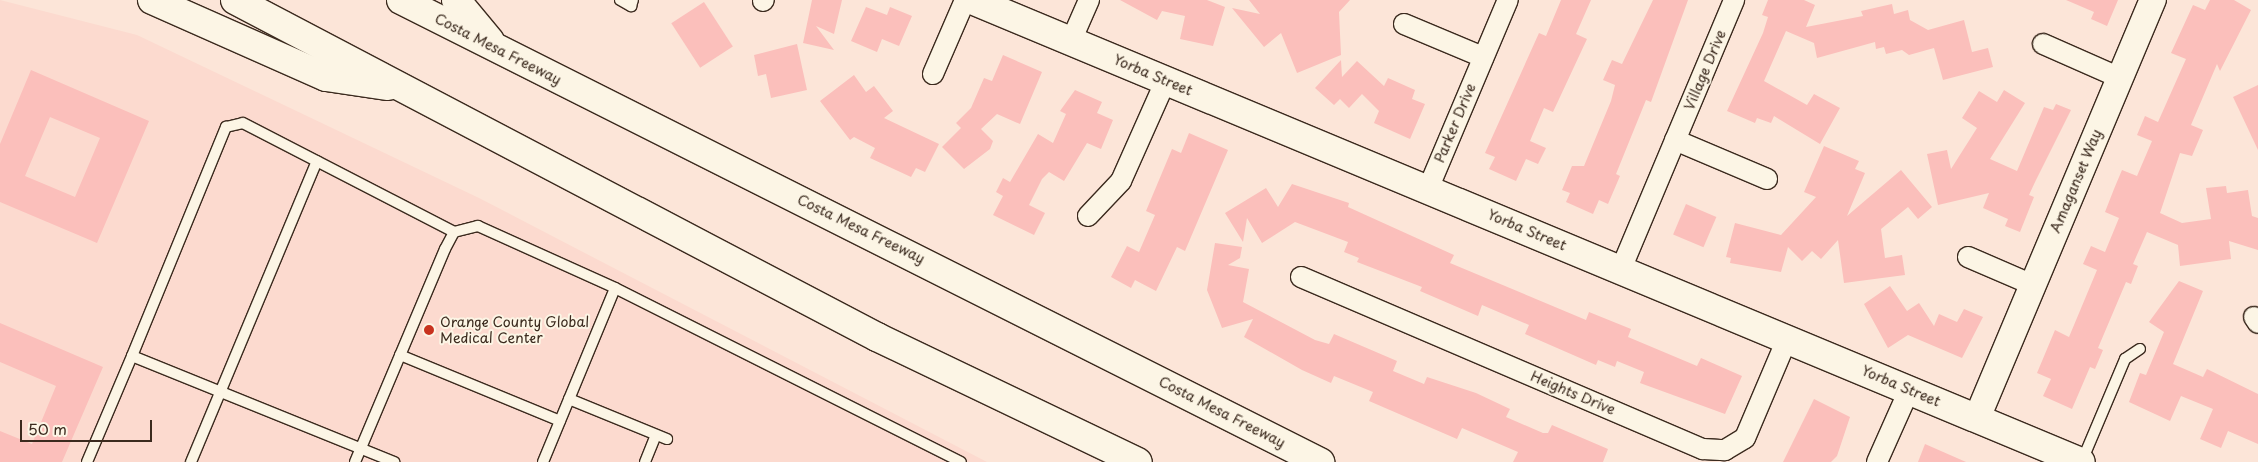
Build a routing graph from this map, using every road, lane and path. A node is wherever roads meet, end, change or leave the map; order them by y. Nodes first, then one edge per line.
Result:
1 (152, 0) edge
2 (235, 0) edge
3 (401, 0) edge
4 (456, 0) edge
5 (620, 0) edge
6 (633, 0) edge
7 (966, 0) edge
8 (972, 0) edge
9 (1089, 0) edge
10 (1508, 0) edge
11 (1734, 0) edge
12 (2152, 0) edge
13 (1404, 24) dead end
14 (1071, 40) junction
15 (2042, 44) dead end
16 (495, 48) junction
17 (1483, 57) junction
18 (933, 74) dead end
19 (2120, 78) junction
20 (1166, 80) junction
21 (409, 89) junction
22 (1675, 140) junction
23 (317, 160) junction
24 (1766, 179) dead end
25 (1428, 189) junction
26 (1088, 216) dead end
27 (454, 232) junction
28 (1968, 257) dead end
29 (1621, 269) junction
30 (1301, 277) dead end
31 (2033, 285) junction
32 (615, 288) junction
33 (1787, 339) junction
34 (2140, 349) dead end
35 (400, 355) junction
36 (132, 356) junction
37 (1909, 390) junction
38 (220, 392) junction
39 (569, 399) junction
40 (1977, 418) junction
41 (560, 421) junction
42 (656, 435) junction
43 (666, 439) dead end
44 (361, 449) junction
45 (87, 462) edge
46 (191, 462) edge
47 (356, 462) edge
48 (394, 462) edge
49 (543, 462) edge
50 (645, 462) edge
51 (961, 462) edge
52 (1138, 462) edge
53 (1320, 462) edge
54 (1877, 462) edge
55 (2081, 462) edge

1 - 21 main road
2 - 21 main road
3 - 16 main road, Costa Mesa Freeway
4 - 16 main road
5 - 6 lane
7 - 18 street
8 - 14 main road, Yorba Street
9 - 14 street
10 - 17 street, Parker Drive
11 - 22 street, Village Drive
12 - 19 street, Amaganset Way
13 - 17 street
14 - 20 main road, Yorba Street
15 - 19 street
16 - 53 main road, Costa Mesa Freeway
17 - 25 street, Parker Drive
19 - 31 street, Amaganset Way
20 - 25 main road, Yorba Street
20 - 26 street
21 - 52 main road
22 - 24 street
22 - 29 street, Village Drive
23 - 27 lane
23 - 36 lane
23 - 38 lane
25 - 29 main road, Yorba Street
27 - 32 lane
27 - 35 lane
28 - 31 street
29 - 33 main road, Yorba Street
30 - 33 street, Heights Drive
31 - 40 street, Amaganset Way
32 - 39 lane
32 - 51 lane
33 - 37 main road, Yorba Street
34 - 55 lane
35 - 41 lane
35 - 44 lane
36 - 38 lane
36 - 45 lane
37 - 40 main road, Yorba Street
37 - 54 street
38 - 44 lane
38 - 46 lane
39 - 41 lane
39 - 42 lane
40 - 55 main road, Yorba Street
41 - 49 lane
42 - 43 lane
42 - 50 lane
44 - 47 lane
44 - 48 lane

